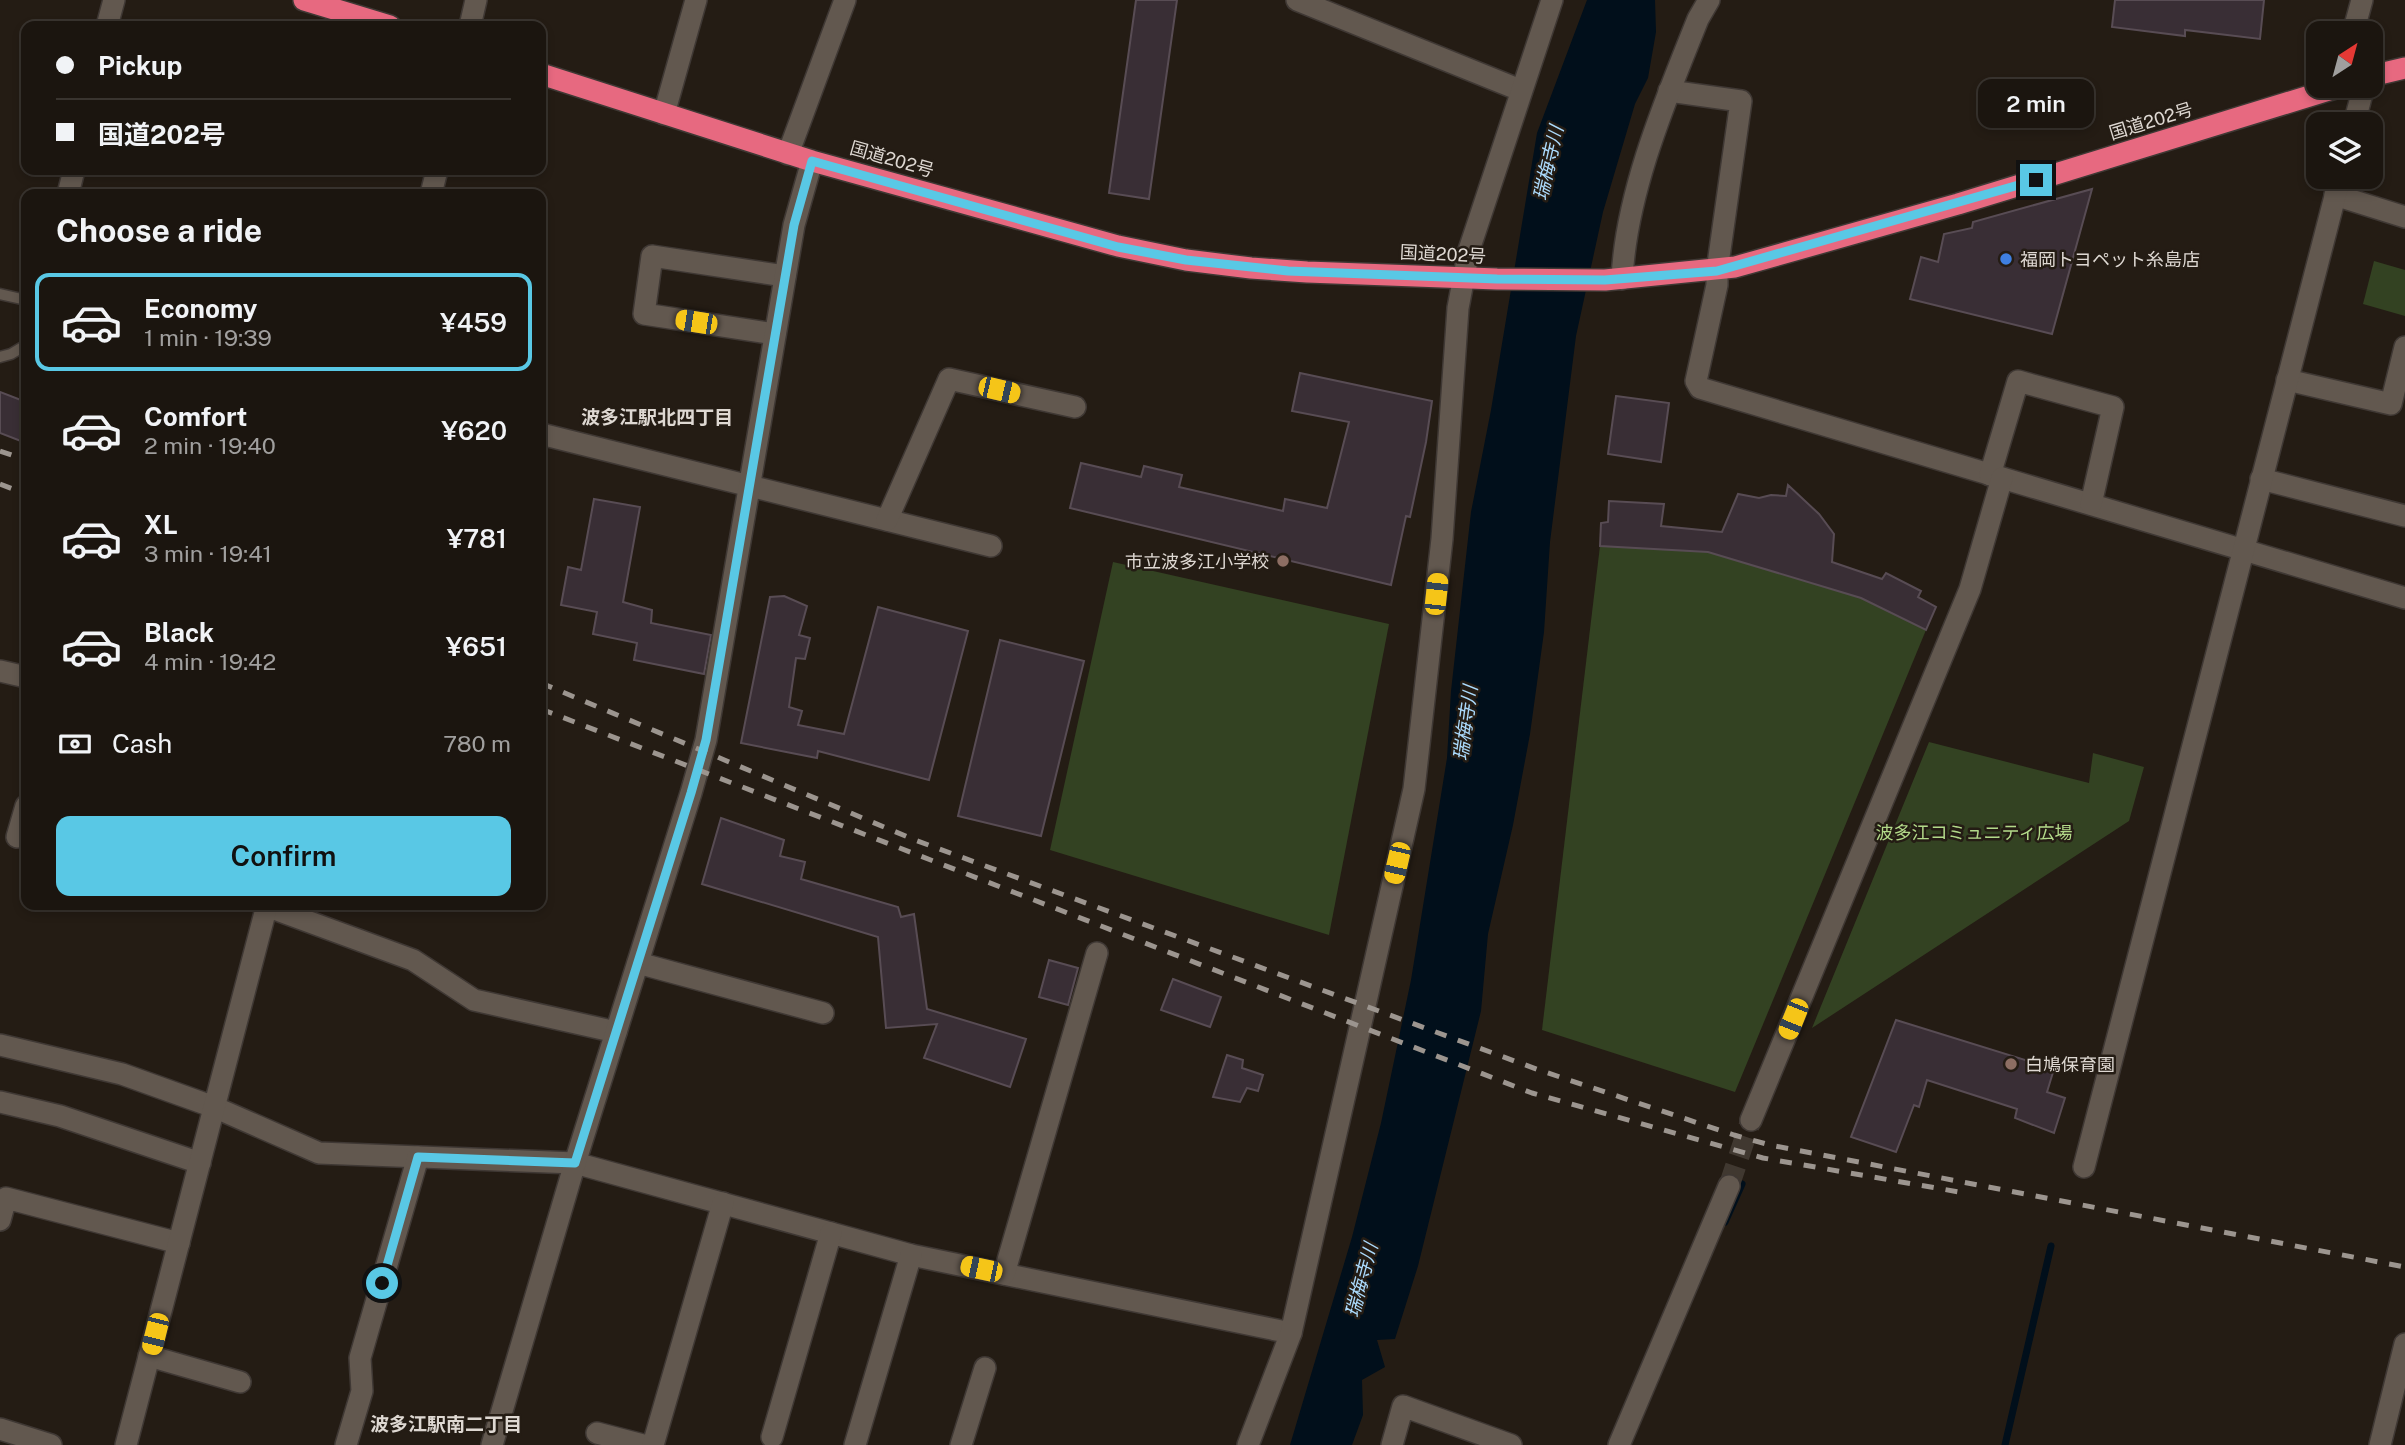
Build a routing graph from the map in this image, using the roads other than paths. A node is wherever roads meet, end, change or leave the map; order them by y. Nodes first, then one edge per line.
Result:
1 (114, 0) edge
2 (476, 0) edge
3 (696, 0) edge
4 (845, 0) edge
5 (1297, 0) edge
6 (1552, 0) edge
7 (1709, 0) edge
8 (2362, 0) edge
9 (315, 2) edge
10 (108, 21) edge
11 (374, 21) edge
12 (471, 21) edge
13 (2356, 21) edge
14 (2405, 68) edge
15 (2384, 73) edge
16 (546, 76) edge
17 (1520, 90) junction
18 (1670, 91) junction
19 (2306, 96) edge
20 (664, 114) junction
21 (788, 154) junction
22 (812, 161) junction
23 (2337, 189) edge
24 (2344, 189) edge
25 (2405, 217) edge
26 (1717, 271) junction
27 (785, 275) junction
28 (1465, 277) junction
29 (1613, 279) junction
30 (0, 294) edge
31 (21, 299) edge
32 (775, 334) junction
33 (2405, 347) edge
34 (21, 348) edge
35 (0, 357) edge
36 (2287, 380) junction
37 (1075, 407) dead end
38 (546, 435) edge
39 (1996, 476) junction
40 (2260, 479) junction
41 (750, 486) junction
42 (2091, 505) junction
43 (2405, 516) edge
44 (887, 520) junction
45 (991, 546) dead end
46 (2242, 550) junction
47 (2405, 598) edge
48 (0, 671) edge
49 (21, 676) edge
50 (21, 823) edge
51 (17, 837) dead end
52 (266, 910) edge
53 (280, 910) edge
54 (1097, 953) dead end
55 (638, 963) junction
56 (822, 1013) dead end
57 (616, 1032) junction
58 (0, 1045) edge
59 (0, 1102) edge
60 (214, 1107) junction
61 (1751, 1120) tunnel mouth
62 (418, 1157) junction
63 (200, 1163) junction
64 (575, 1163) junction
65 (2084, 1167) dead end
66 (1729, 1186) tunnel mouth
67 (723, 1203) junction
68 (0, 1220) edge
69 (831, 1233) junction
70 (179, 1243) junction
71 (911, 1255) junction
72 (1004, 1274) junction
73 (1291, 1333) junction
74 (2405, 1344) edge
75 (149, 1356) junction
76 (985, 1368) dead end
77 (240, 1382) dead end
78 (0, 1429) edge
79 (597, 1433) dead end
80 (772, 1437) dead end
81 (51, 1445) edge
82 (126, 1445) edge
83 (346, 1445) edge
84 (492, 1445) edge
85 (643, 1445) edge
86 (653, 1445) edge
87 (855, 1445) edge
88 (961, 1445) edge
89 (1248, 1445) edge
90 (1392, 1445) edge
91 (1511, 1445) edge
92 (1619, 1445) edge
93 (2380, 1445) edge

1 - 10 street
2 - 12 street
3 - 20 street
4 - 21 street
5 - 17 street
6 - 17 street
7 - 18 street
8 - 13 street
9 - 11 highway
14 - 15 highway
16 - 20 highway, 国道202号
17 - 28 street
18 - 26 street
18 - 29 street
19 - 26 highway, 国道202号
20 - 21 highway, 国道202号
21 - 22 highway, 国道202号
22 - 27 street
22 - 28 highway, 国道202号
23 - 36 street
24 - 25 street
26 - 29 highway, 国道202号
26 - 39 street
27 - 32 street
27 - 32 street
28 - 29 highway, 国道202号
28 - 73 street
30 - 31 lane
32 - 41 street
33 - 36 street
34 - 35 lane
36 - 40 street
37 - 44 street
38 - 41 street
39 - 42 street
39 - 42 street
39 - 61 street
40 - 43 street
40 - 46 street
41 - 44 street
41 - 55 street
42 - 46 street
44 - 45 street
46 - 47 street
46 - 65 street
48 - 49 street
50 - 51 street
52 - 60 street
53 - 57 street
54 - 72 street
55 - 56 street
55 - 57 street
57 - 64 street
58 - 60 street
59 - 63 street
60 - 62 street
60 - 63 street
62 - 64 street
62 - 83 street
63 - 70 street
64 - 67 street
64 - 84 street
66 - 92 street
67 - 69 street
67 - 86 street
68 - 70 street
69 - 71 street
69 - 80 street
70 - 75 street
71 - 72 street
71 - 87 street
72 - 73 street
73 - 89 street
74 - 93 street
75 - 77 street
75 - 82 street
76 - 88 street
78 - 81 street
79 - 85 street
90 - 91 street

